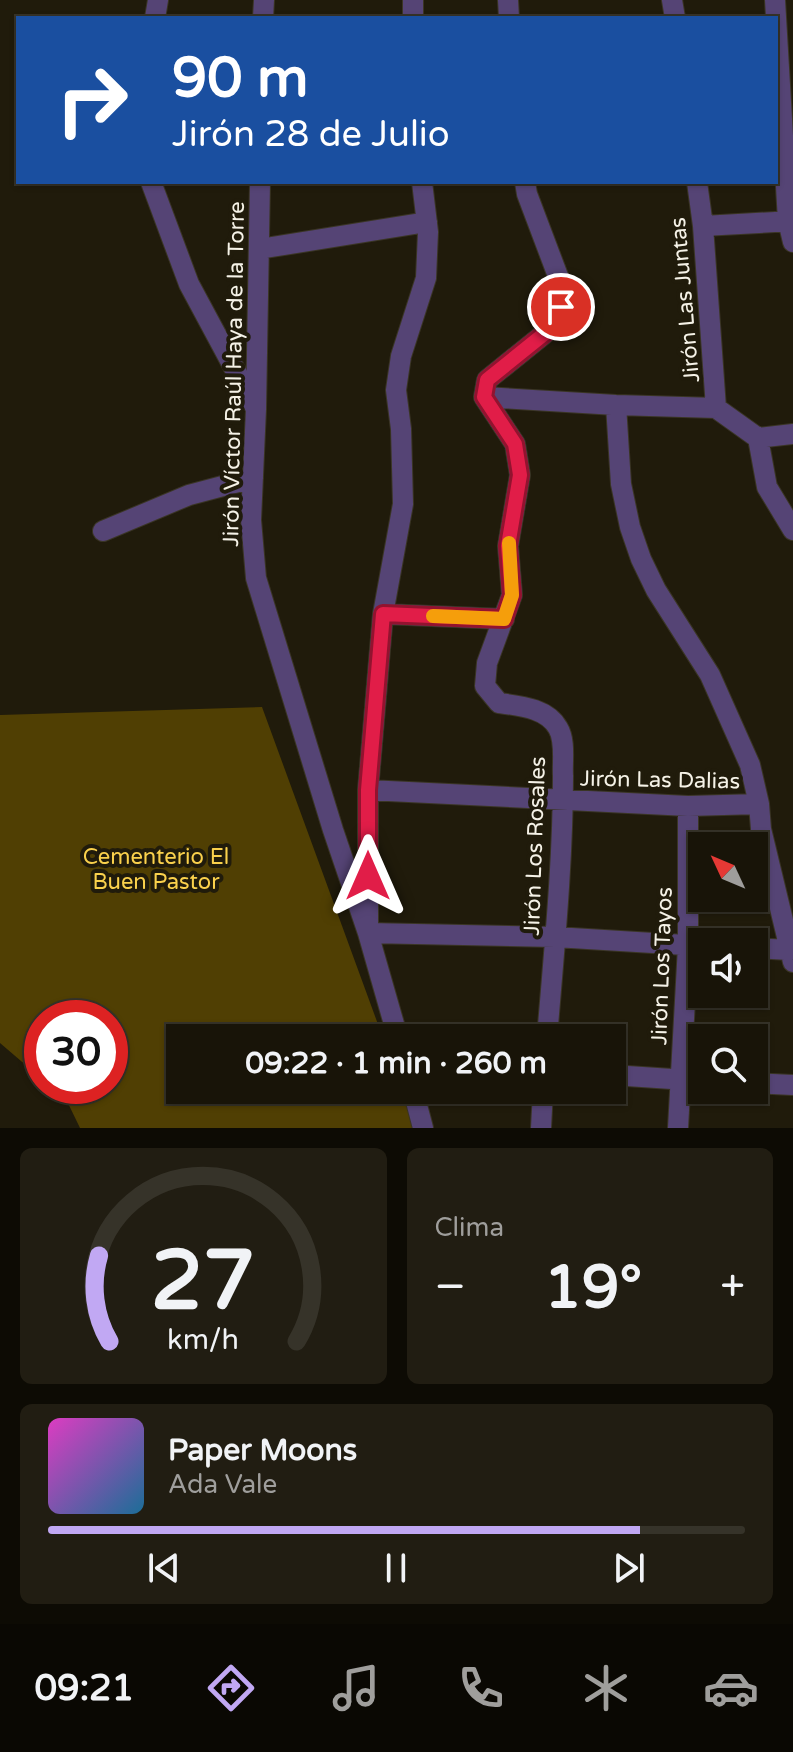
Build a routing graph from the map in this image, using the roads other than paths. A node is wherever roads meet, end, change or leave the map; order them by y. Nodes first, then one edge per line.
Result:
1 (778, 41) edge
2 (152, 184) edge
3 (260, 184) edge
4 (422, 184) edge
5 (525, 184) edge
6 (697, 184) edge
7 (791, 221) edge
8 (427, 222) junction
9 (703, 226) junction
10 (793, 242) edge
11 (259, 249) junction
12 (484, 397) junction
13 (616, 405) junction
14 (716, 408) junction
15 (256, 409) junction
16 (793, 434) edge
17 (758, 438) junction
18 (253, 478) junction
19 (793, 530) edge
20 (103, 531) dead end
21 (383, 614) junction
22 (504, 619) junction
23 (368, 790) junction
24 (563, 801) junction
25 (759, 804) junction
26 (688, 806) junction
27 (694, 928) edge
28 (368, 933) junction
29 (555, 937) junction
30 (688, 946) edge
31 (768, 951) edge
32 (791, 956) edge
33 (688, 1008) edge
34 (394, 1024) edge
35 (548, 1024) edge
36 (626, 1076) edge
37 (680, 1080) junction
38 (688, 1080) edge
39 (768, 1084) edge
40 (793, 1085) edge
41 (417, 1104) edge
42 (542, 1104) edge
43 (423, 1128) edge
44 (541, 1128) edge
45 (678, 1128) edge

1 - 7 street
2 - 15 street
3 - 11 street, Jirón Víctor Raúl Haya de la Torre
4 - 8 street
5 - 12 street
6 - 9 street, Jirón Las Juntas
7 - 9 street
7 - 10 street
8 - 11 street
8 - 21 street
9 - 14 street, Jirón Las Juntas
11 - 15 street, Jirón Víctor Raúl Haya de la Torre
12 - 13 street
12 - 22 street, Jirón Los Rosales
13 - 14 street
13 - 25 street
14 - 17 street, Jirón Las Juntas
15 - 18 street, Jirón Víctor Raúl Haya de la Torre
16 - 17 street
17 - 19 street
18 - 20 street
18 - 28 street, Jirón Víctor Raúl Haya de la Torre
21 - 22 street
21 - 23 street
22 - 24 street, Jirón Los Rosales
23 - 24 street, Jirón Las Dalias
23 - 28 street
24 - 26 street, Jirón Las Dalias
24 - 29 street, Jirón Los Rosales
25 - 26 street, Jirón Las Dalias
25 - 32 street
26 - 27 street, Jirón Los Tayos
28 - 29 street
28 - 34 street
29 - 30 street
29 - 35 street, Jirón Los Rosales
31 - 32 street
33 - 37 street, Jirón Los Tayos
36 - 37 street
37 - 38 street
37 - 45 street, Jirón Los Tayos
39 - 40 street
41 - 43 street
42 - 44 street

